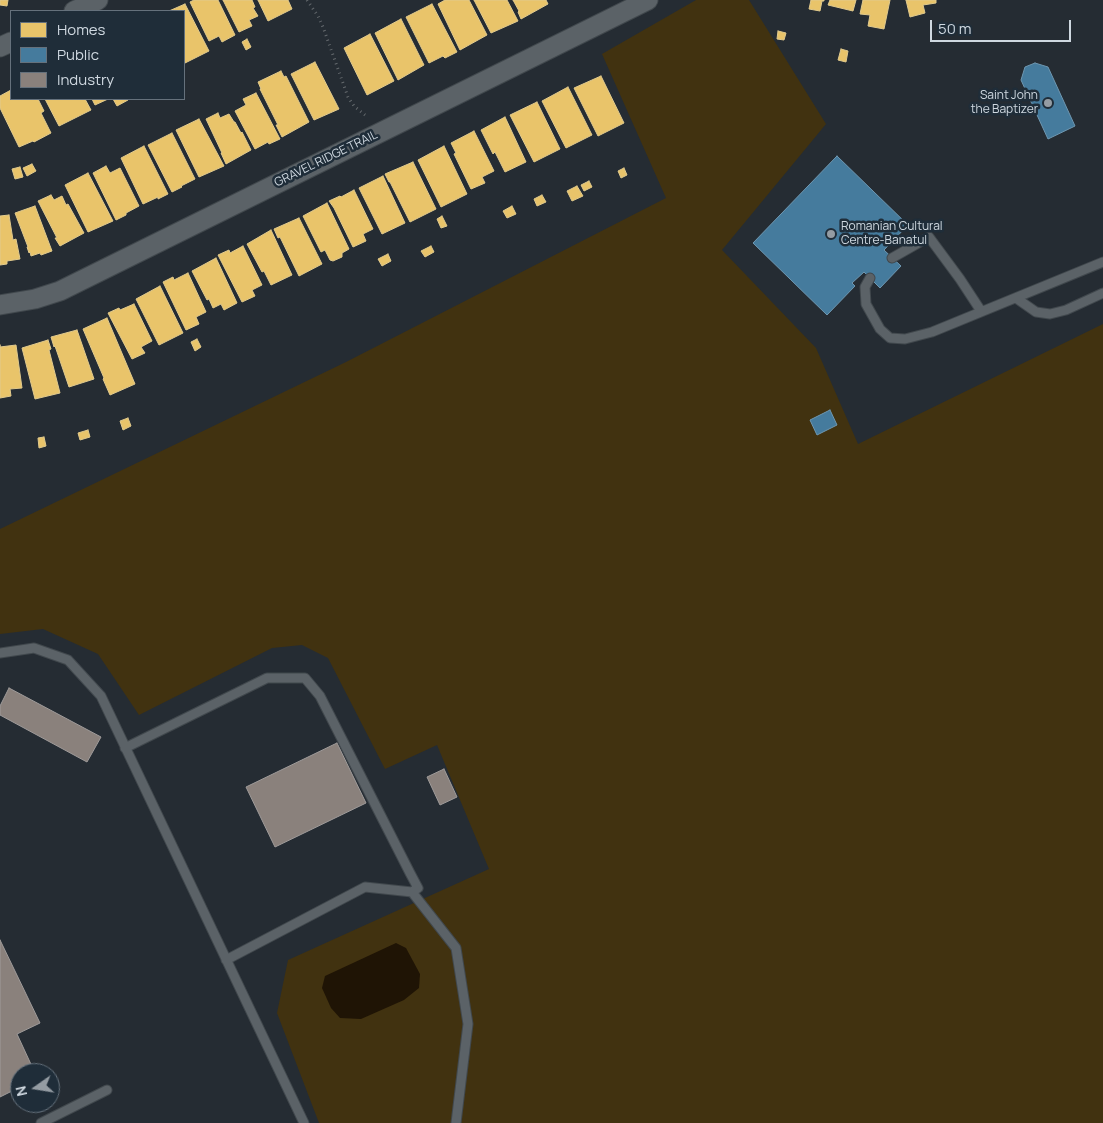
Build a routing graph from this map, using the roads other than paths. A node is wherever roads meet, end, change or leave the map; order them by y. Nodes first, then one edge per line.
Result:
1 (98, 0) edge
2 (648, 0) edge
3 (76, 10) edge
4 (892, 258) dead end
5 (1103, 262) edge
6 (870, 278) dead end
7 (1103, 293) edge
8 (1016, 298) junction
9 (0, 305) edge
10 (981, 311) junction
11 (0, 653) edge
12 (125, 748) junction
13 (412, 892) junction
14 (226, 960) junction
15 (107, 1090) dead end
16 (41, 1123) edge
17 (304, 1123) edge
18 (456, 1123) edge

1 - 3 street
2 - 9 street, GRAVEL RIDGE TRAIL
4 - 10 lane
5 - 8 lane
6 - 10 lane
7 - 8 lane
8 - 10 lane
11 - 12 lane
12 - 13 lane
12 - 14 lane
13 - 14 lane
13 - 18 lane
14 - 17 lane
15 - 16 lane

